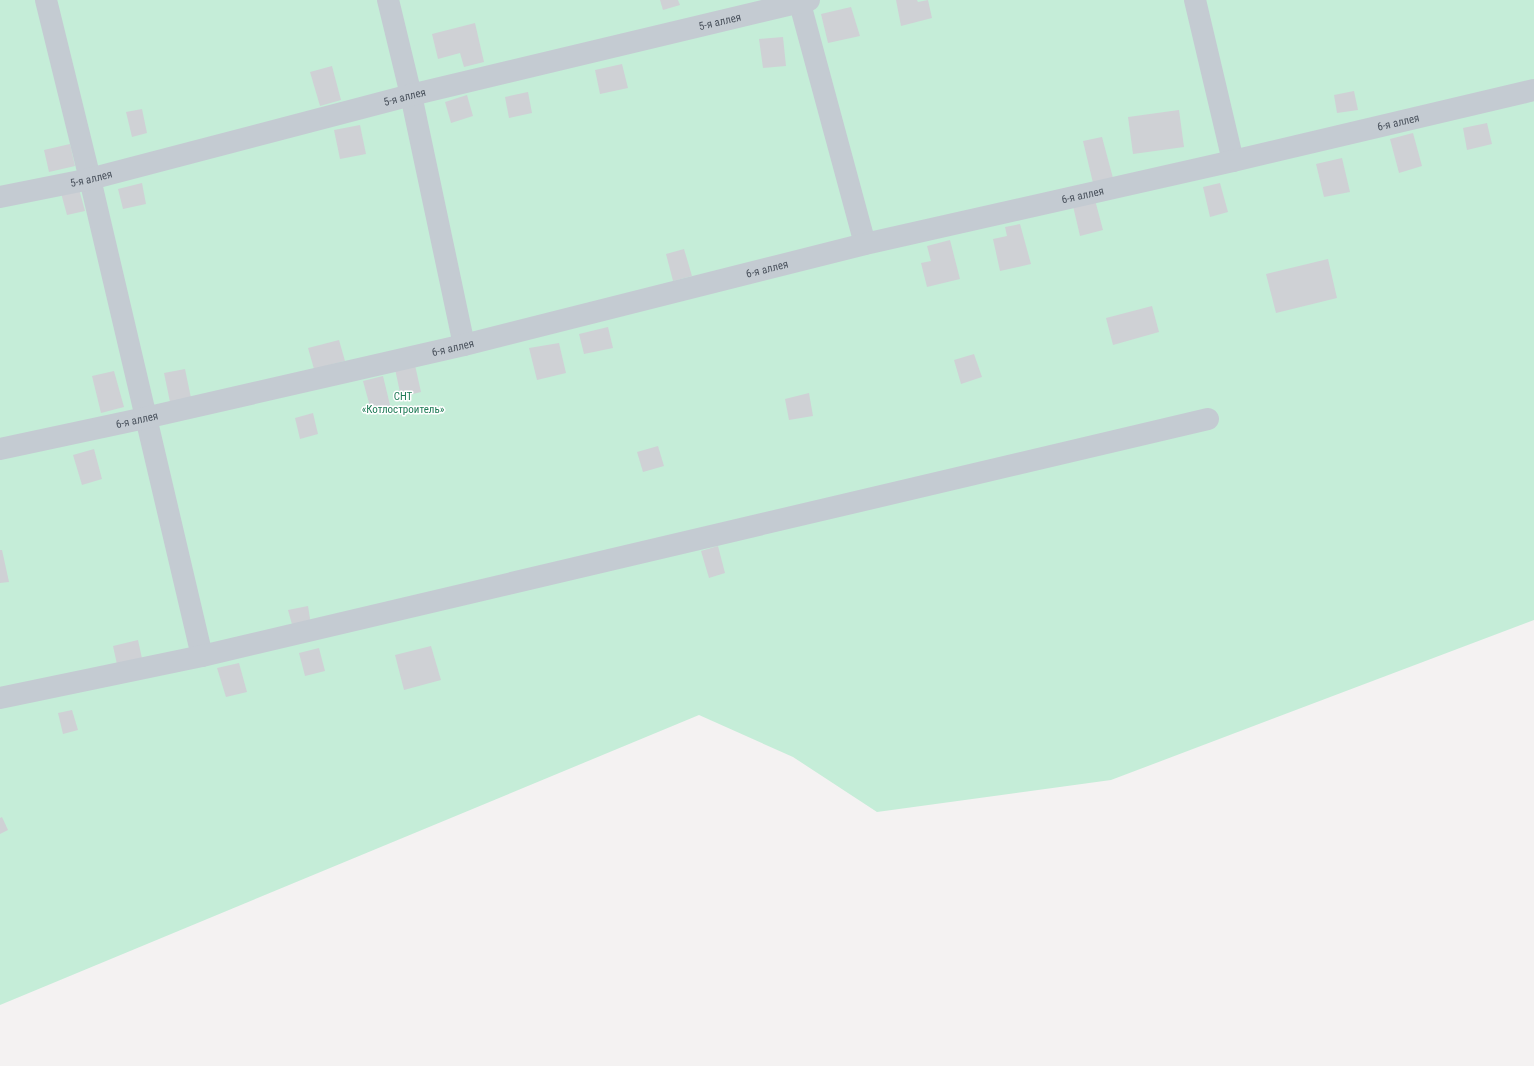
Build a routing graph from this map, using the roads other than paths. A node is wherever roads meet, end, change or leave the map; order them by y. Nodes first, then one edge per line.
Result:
1 (46, 0) edge
2 (388, 0) edge
3 (1196, 0) edge
4 (802, 1) edge
5 (1534, 90) edge
6 (411, 95) junction
7 (1233, 161) junction
8 (90, 179) junction
9 (0, 197) edge
10 (865, 244) junction
11 (464, 345) junction
12 (145, 418) junction
13 (1208, 419) dead end
14 (0, 449) edge
15 (202, 656) junction
16 (0, 698) edge

1 - 8 street
2 - 6 street
3 - 7 street
4 - 6 street, 5-я аллея
4 - 10 street
5 - 7 street, 6-я аллея
6 - 8 street, 5-я аллея
6 - 11 street
7 - 10 street, 6-я аллея
8 - 9 street, 5-я аллея
8 - 12 street
10 - 11 street, 6-я аллея
11 - 12 street, 6-я аллея
12 - 14 street, 6-я аллея
12 - 15 street
13 - 15 street
15 - 16 street

